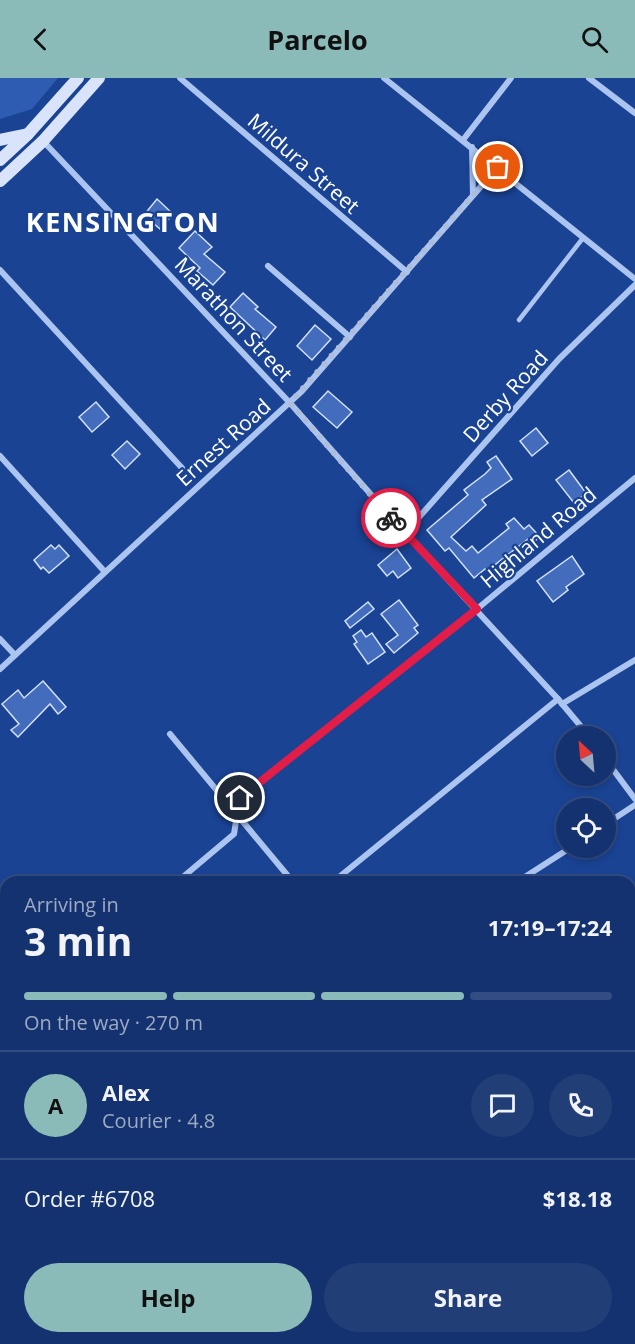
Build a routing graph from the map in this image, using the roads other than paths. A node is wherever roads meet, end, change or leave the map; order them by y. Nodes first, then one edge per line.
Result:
1 (78, 78) edge
2 (99, 78) edge
3 (180, 78) edge
4 (384, 78) edge
5 (511, 78) edge
6 (589, 78) edge
7 (635, 113) edge
8 (28, 134) junction
9 (0, 140) edge
10 (463, 140) junction
11 (44, 141) junction
12 (472, 147) junction
13 (0, 160) edge
14 (498, 167) junction
15 (0, 181) edge
16 (473, 195) junction
17 (582, 237) junction
18 (268, 266) dead end
19 (0, 270) edge
20 (407, 272) junction
21 (635, 279) edge
22 (635, 285) edge
23 (519, 320) dead end
24 (350, 337) junction
25 (290, 403) junction
26 (0, 456) edge
27 (182, 468) dead end
28 (635, 478) edge
29 (405, 533) junction
30 (105, 572) junction
31 (477, 609) junction
32 (0, 639) edge
33 (15, 655) junction
34 (635, 660) edge
35 (0, 669) edge
36 (560, 701) junction
37 (581, 726) edge
38 (170, 734) dead end
39 (616, 773) edge
40 (635, 800) edge
41 (635, 805) edge
42 (616, 817) edge
43 (239, 818) junction
44 (556, 857) edge
45 (184, 876) edge
46 (288, 876) edge
47 (341, 876) edge
48 (526, 876) edge

1 - 8 main road
2 - 11 main road
3 - 20 street, Mildura Street
4 - 10 street
5 - 10 street
6 - 7 street
8 - 9 main road
8 - 11 main road
8 - 13 main road
10 - 12 street
11 - 15 main road
11 - 25 street, Marathon Street
12 - 14 street
12 - 16 street
14 - 16 street, Ernest Road
14 - 17 street
16 - 20 street, Ernest Road
17 - 21 street
17 - 23 lane
18 - 24 street
19 - 27 street
20 - 24 street, Ernest Road
22 - 29 street, Derby Road
24 - 25 street, Ernest Road
25 - 29 street, Marathon Street
25 - 30 street, Ernest Road
26 - 30 street
28 - 31 street, Highland Road
29 - 31 street, Marathon Street
30 - 33 street, Ernest Road
31 - 36 street, Marathon Street
31 - 43 street, Highland Road
32 - 33 street
33 - 35 street, Ernest Road
34 - 36 street
36 - 37 street, Marathon Street
36 - 47 street
38 - 43 street
39 - 40 street
41 - 42 street
43 - 45 street, Highland Road
43 - 46 street
44 - 48 street

